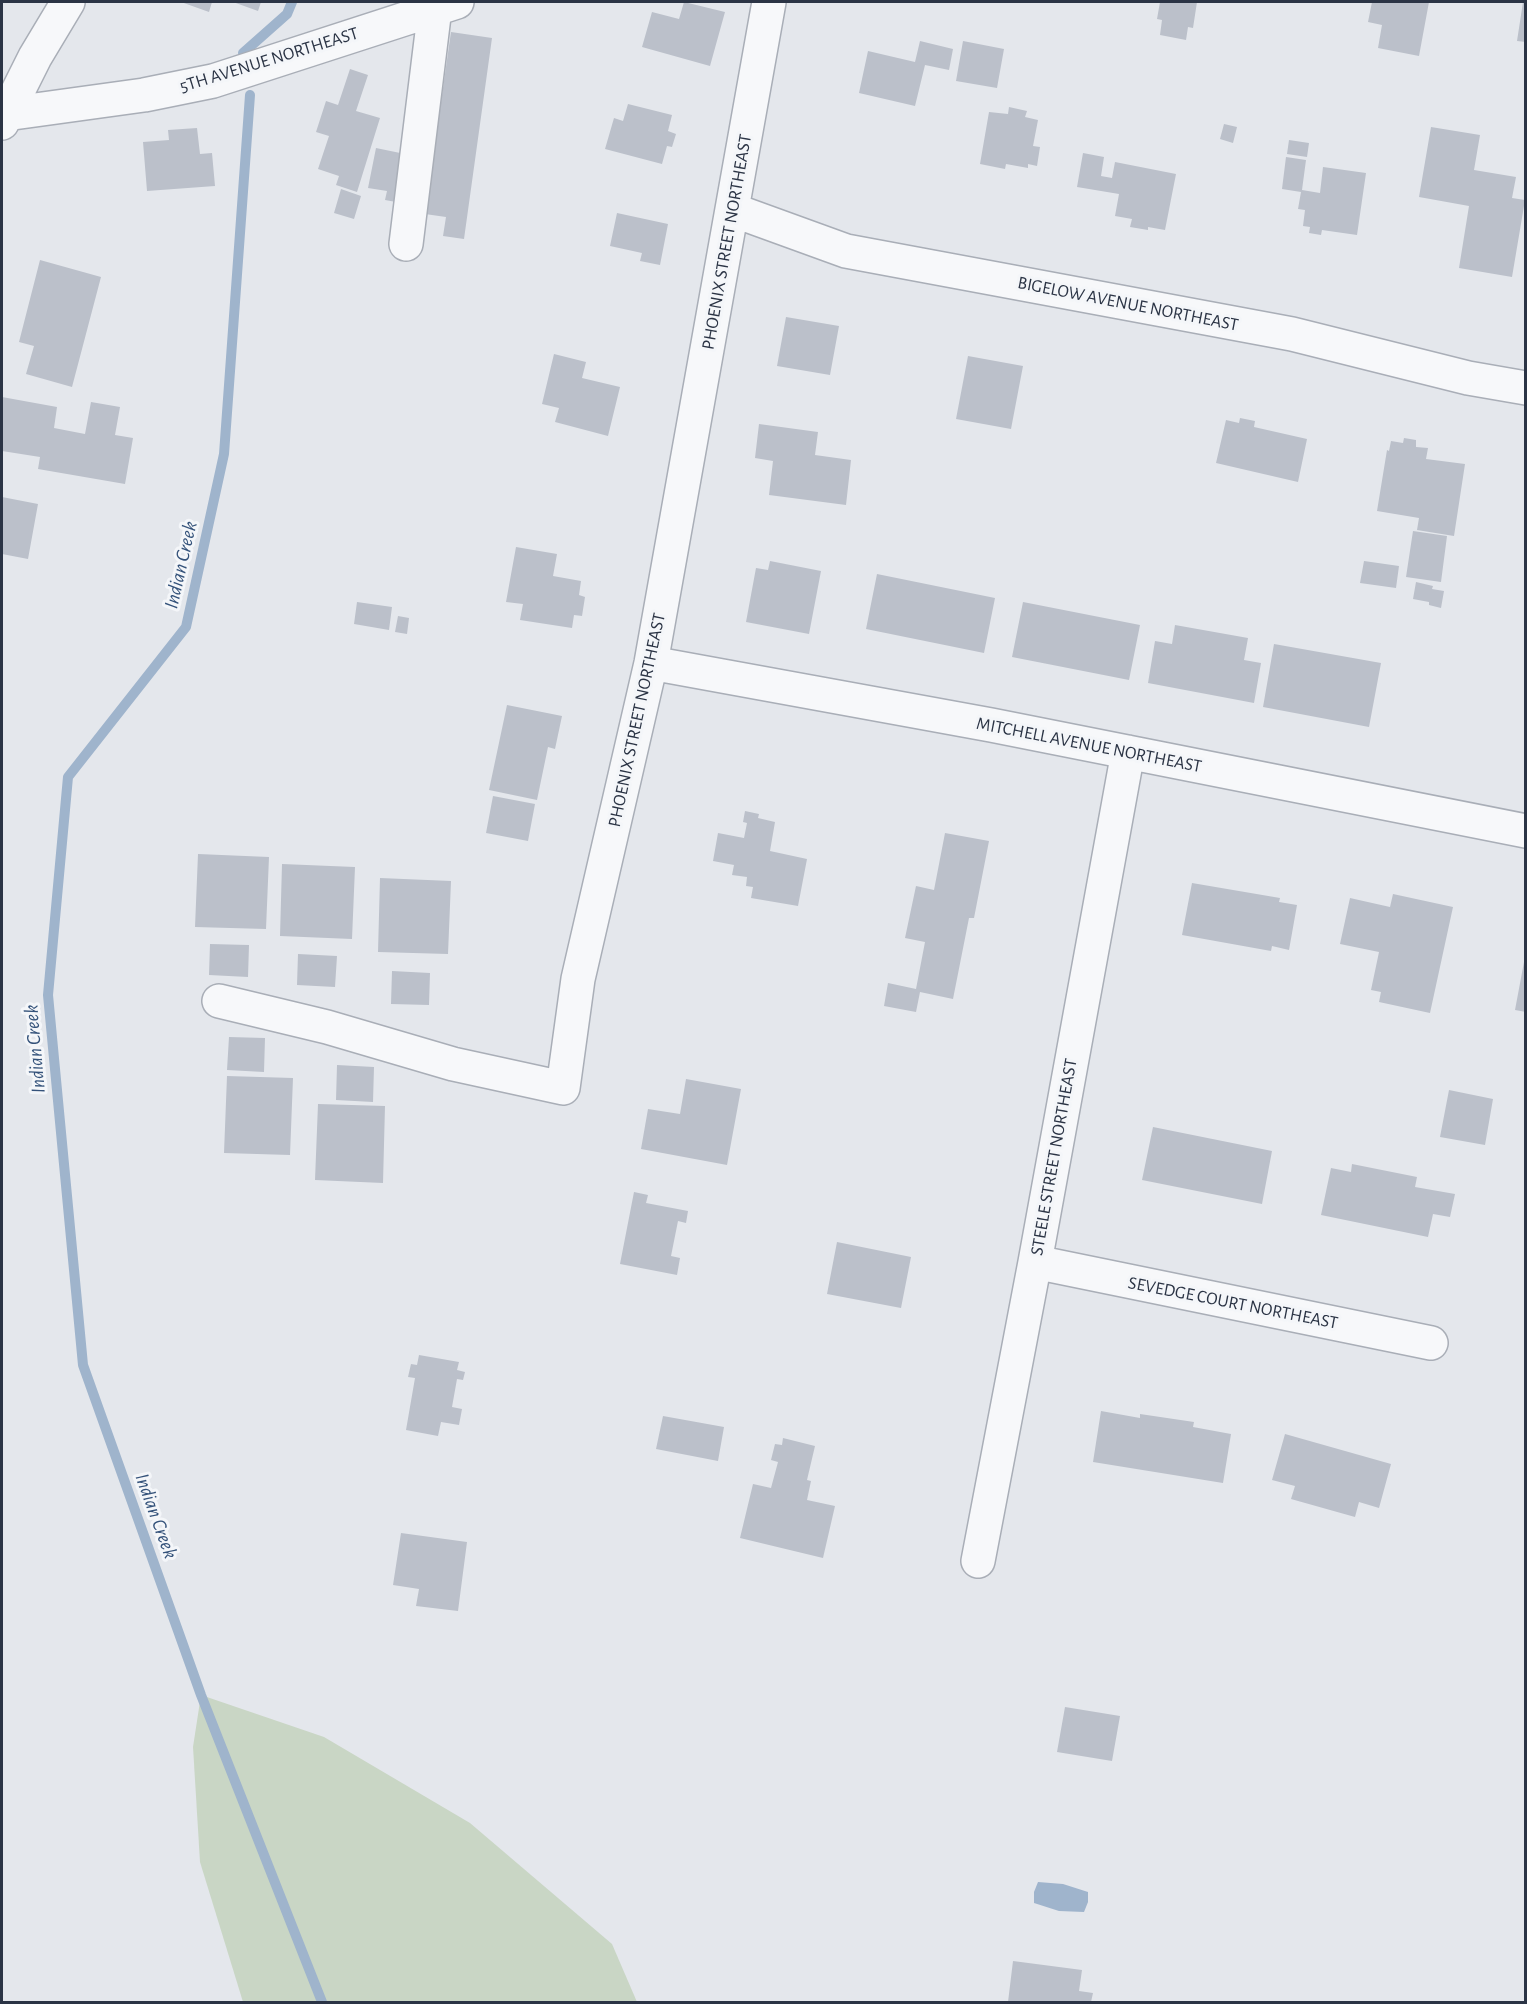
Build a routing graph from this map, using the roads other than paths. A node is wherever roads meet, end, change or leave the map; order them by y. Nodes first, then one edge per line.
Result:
1 (68, 2) edge
2 (769, 2) edge
3 (446, 5) edge
4 (4, 119) edge
5 (733, 210) junction
6 (406, 244) dead end
7 (1526, 388) edge
8 (651, 663) junction
9 (1128, 752) junction
10 (1526, 831) edge
11 (219, 1000) dead end
12 (1035, 1262) junction
13 (1431, 1343) dead end
14 (978, 1561) dead end

1 - 4 street
2 - 5 street, PHOENIX STREET NORTHEAST
3 - 4 street, 5TH AVENUE NORTHEAST
3 - 6 street
5 - 7 street, BIGELOW AVENUE NORTHEAST
5 - 8 street, PHOENIX STREET NORTHEAST
8 - 9 street, MITCHELL AVENUE NORTHEAST
8 - 11 street, PHOENIX STREET NORTHEAST
9 - 10 street, MITCHELL AVENUE NORTHEAST
9 - 12 street, STEELE STREET NORTHEAST
12 - 13 street, SEVEDGE COURT NORTHEAST
12 - 14 street, STEELE STREET NORTHEAST

